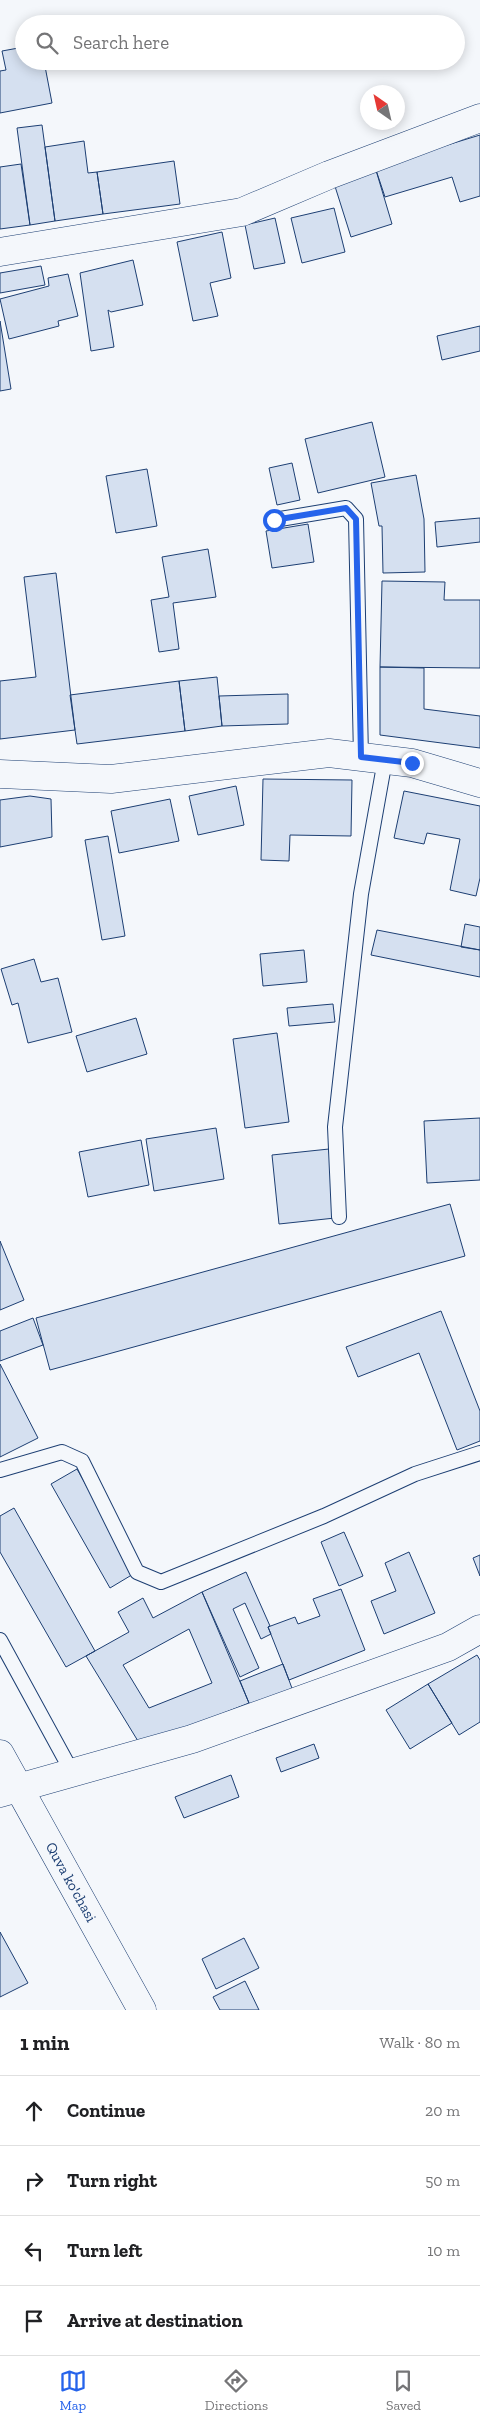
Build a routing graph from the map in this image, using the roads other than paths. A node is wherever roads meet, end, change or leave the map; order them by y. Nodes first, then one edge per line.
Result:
1 (480, 118) edge
2 (0, 252) edge
3 (274, 520) dead end
4 (373, 758) junction
5 (0, 774) edge
6 (480, 782) edge
7 (339, 1217) dead end
8 (480, 1452) edge
9 (0, 1470) edge
10 (480, 1629) edge
11 (0, 1640) edge
12 (0, 1754) edge
13 (72, 1772) junction
14 (9, 1790) edge
15 (142, 2010) edge

1 - 2 street
3 - 4 lane
4 - 5 street
4 - 6 street
4 - 7 lane
8 - 9 lane
10 - 13 street
11 - 13 lane
12 - 14 street, Quva ko'chasi
13 - 14 street
14 - 15 street, Quva ko'chasi

